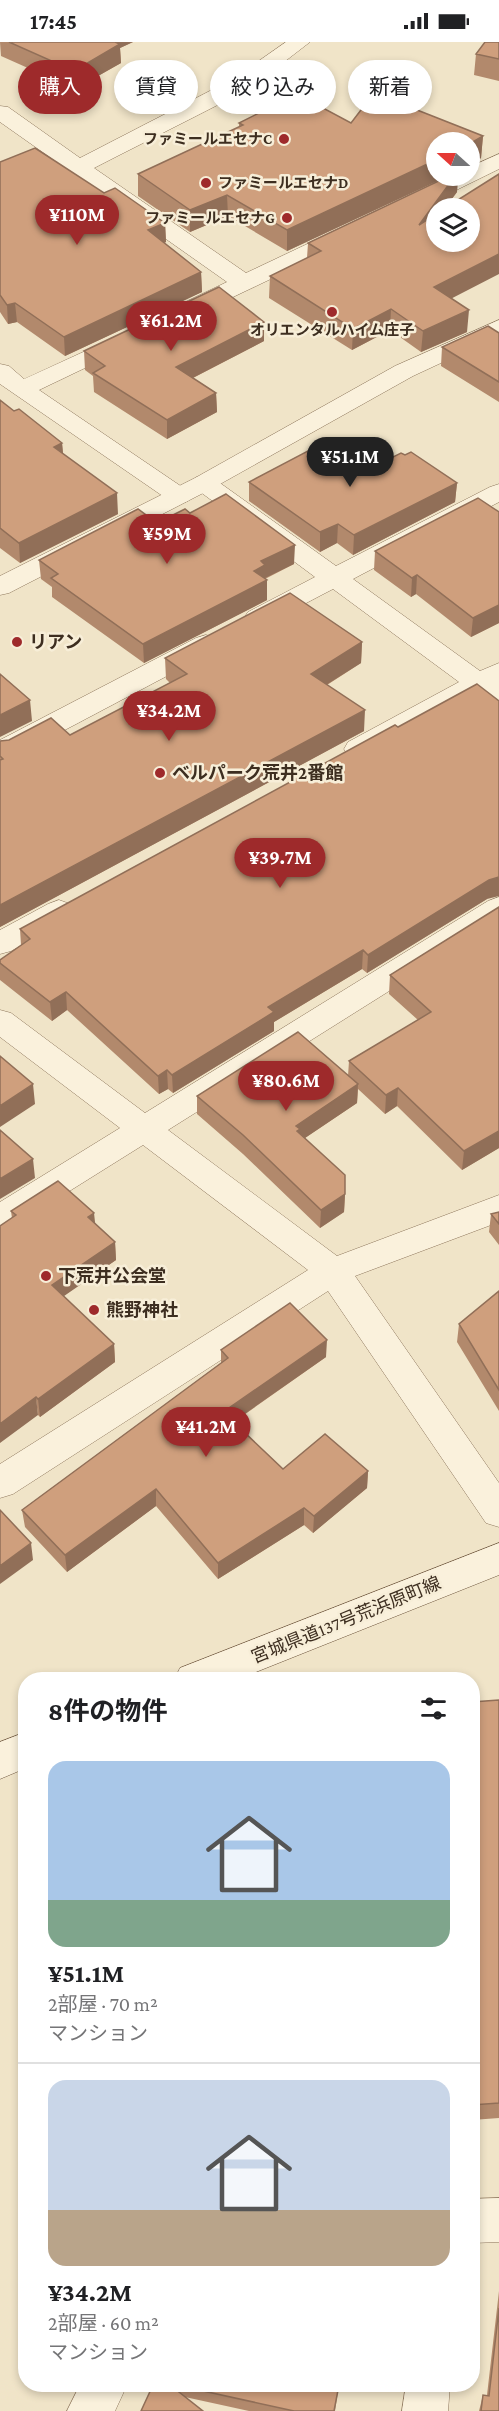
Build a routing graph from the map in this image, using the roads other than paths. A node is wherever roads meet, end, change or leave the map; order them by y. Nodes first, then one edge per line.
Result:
1 (300, 42) edge
2 (0, 112) edge
3 (499, 161) edge
4 (77, 168) junction
5 (480, 170) edge
6 (446, 186) edge
7 (394, 211) edge
8 (362, 226) edge
9 (244, 283) junction
10 (170, 318) edge
11 (149, 328) edge
12 (496, 332) edge
13 (0, 371) edge
14 (21, 389) junction
15 (204, 483) junction
16 (499, 492) edge
17 (179, 496) junction
18 (335, 577) junction
19 (0, 587) edge
20 (492, 684) edge
21 (0, 752) edge
22 (333, 762) edge
23 (83, 898) edge
24 (499, 908) edge
25 (0, 943) edge
26 (0, 1021) edge
27 (143, 1129) junction
28 (499, 1208) edge
29 (0, 1218) edge
30 (333, 1271) junction
31 (0, 1483) edge
32 (499, 1512) edge
33 (499, 1559) edge
34 (213, 1672) edge
35 (18, 1753) edge
36 (0, 1761) edge
37 (499, 2220) edge
38 (480, 2221) edge
39 (101, 2392) edge
40 (427, 2392) edge
41 (90, 2411) edge
42 (425, 2411) edge

1 - 4 street
2 - 4 street
3 - 5 street
4 - 9 street
6 - 7 street
8 - 9 street
9 - 10 street
11 - 14 street
12 - 15 street
13 - 14 street
14 - 17 street
15 - 17 street
15 - 18 street
16 - 18 street
17 - 19 street
18 - 20 street
18 - 21 street
20 - 22 street
23 - 25 street
24 - 27 street
26 - 27 street
27 - 29 street
27 - 30 street
28 - 30 street
30 - 31 street
30 - 32 street
33 - 34 street, 宮城県道137号荒浜原町線
35 - 36 street
37 - 38 street
39 - 41 street
40 - 42 street

